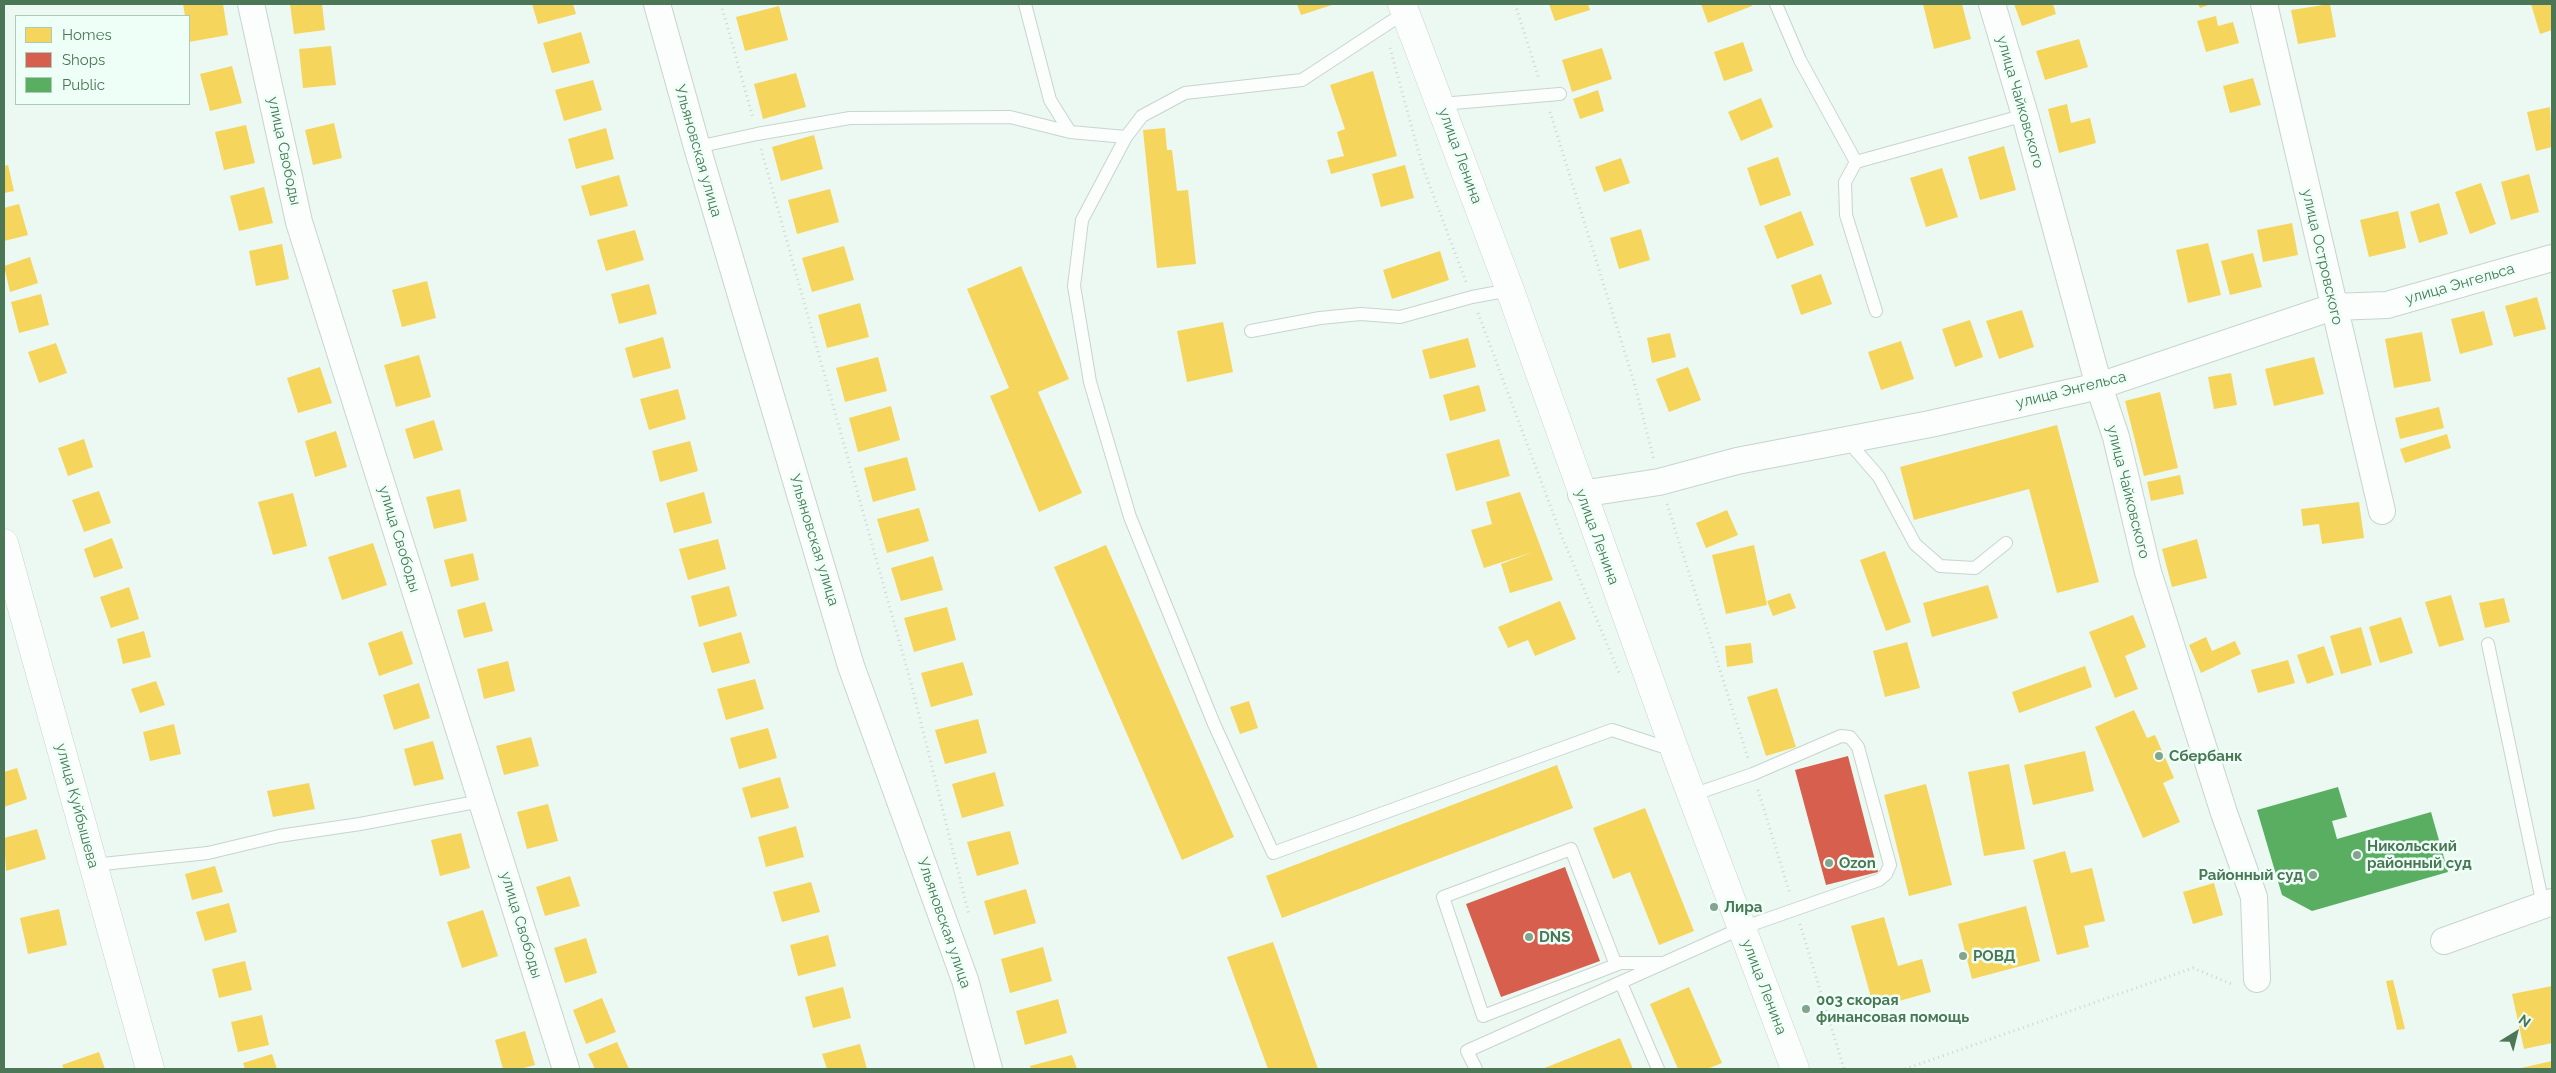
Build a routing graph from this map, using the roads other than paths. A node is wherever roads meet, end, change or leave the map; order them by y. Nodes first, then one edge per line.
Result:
1 (251, 4) edge
2 (656, 4) edge
3 (1025, 4) edge
4 (1776, 4) edge
5 (1992, 4) edge
6 (2264, 4) edge
7 (1397, 14) edge
8 (1560, 94) dead end
9 (1441, 104) junction
10 (2025, 114) junction
11 (1070, 132) junction
12 (1126, 137) junction
13 (697, 147) junction
14 (1856, 162) junction
15 (2552, 258) edge
16 (1510, 290) junction
17 (2333, 307) junction
18 (1876, 311) dead end
19 (1251, 331) dead end
20 (2099, 386) junction
21 (1847, 440) junction
22 (1581, 494) junction
23 (2382, 511) dead end
24 (2006, 543) dead end
25 (4, 544) edge
26 (2488, 644) dead end
27 (1675, 751) junction
28 (1692, 795) junction
29 (482, 801) junction
30 (93, 865) junction
31 (2547, 904) edge
32 (1742, 928) junction
33 (2444, 941) dead end
34 (1666, 963) junction
35 (1616, 965) junction
36 (2257, 979) road end
37 (1621, 983) junction
38 (150, 1069) edge
39 (566, 1069) edge
40 (989, 1069) edge
41 (1476, 1069) edge
42 (1658, 1069) edge
43 (1795, 1069) edge

1 - 29 street, улица Свободы
2 - 13 street, Ульяновская улица
3 - 11 lane
4 - 14 lane
5 - 10 street, улица Чайковского
6 - 17 street, улица Островского
7 - 9 main road, улица Ленина
7 - 12 lane
8 - 9 lane
9 - 16 main road, улица Ленина
10 - 14 lane
10 - 20 street, улица Чайковского
11 - 12 lane
11 - 13 lane
12 - 27 lane
13 - 40 street, Ульяновская улица
14 - 18 lane
15 - 17 street, улица Энгельса
16 - 19 lane
16 - 22 main road, улица Ленина
17 - 20 street, улица Энгельса
17 - 23 street, улица Островского
20 - 21 street, улица Энгельса
20 - 36 street, улица Чайковского
21 - 22 street, улица Энгельса
21 - 24 lane
22 - 27 main road, улица Ленина
25 - 30 main road, улица Куйбышева
26 - 31 lane
27 - 28 main road, улица Ленина
28 - 32 main road, улица Ленина
28 - 32 lane
29 - 30 lane
29 - 39 street, улица Свободы
30 - 38 main road, улица Куйбышева
31 - 33 street
32 - 34 lane
32 - 43 main road, улица Ленина
34 - 35 lane
34 - 37 lane
35 - 35 lane
37 - 41 lane
37 - 42 lane

